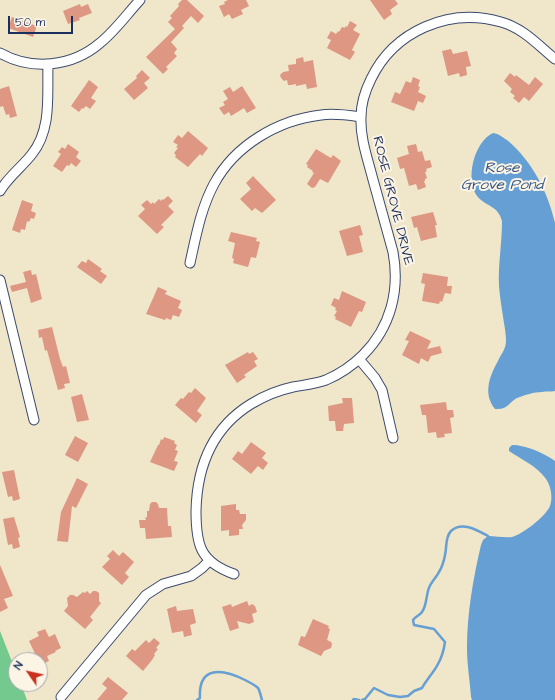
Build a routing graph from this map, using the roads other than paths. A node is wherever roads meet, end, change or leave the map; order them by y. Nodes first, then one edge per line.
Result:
1 (140, 0) edge
2 (0, 53) edge
3 (555, 59) edge
4 (48, 65) junction
5 (360, 116) junction
6 (0, 191) edge
7 (190, 263) dead end
8 (0, 280) edge
9 (359, 359) junction
10 (34, 420) dead end
11 (392, 438) dead end
12 (209, 561) junction
13 (234, 574) dead end
14 (60, 697) dead end

1 - 4 street
2 - 4 street
3 - 5 street, ROSE GROVE DRIVE
4 - 6 street
5 - 7 street
5 - 9 street, ROSE GROVE DRIVE
8 - 10 street
9 - 11 street
9 - 12 street, ROSE GROVE DRIVE
12 - 13 street, ROSE GROVE DRIVE
12 - 14 street

